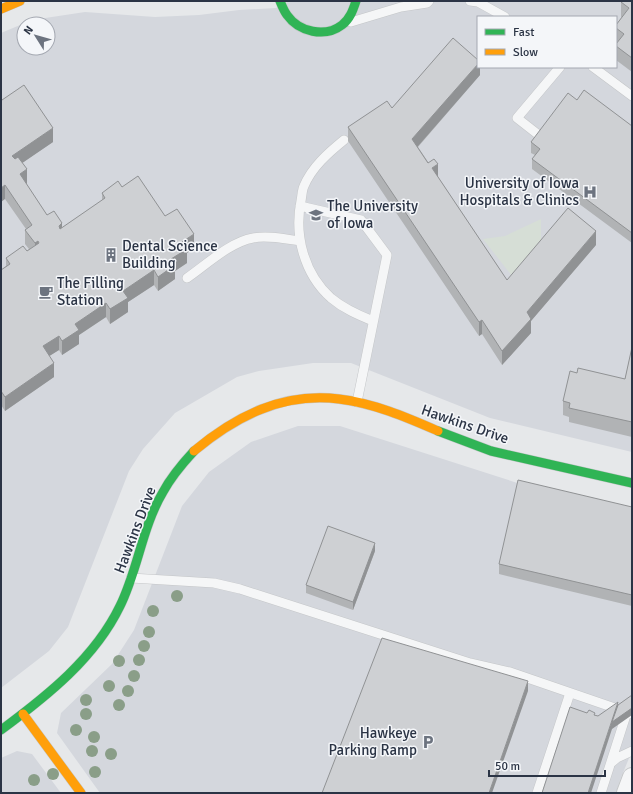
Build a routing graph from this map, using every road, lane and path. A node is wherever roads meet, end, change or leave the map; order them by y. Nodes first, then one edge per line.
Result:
1 (20, 1) edge
2 (356, 1) edge
3 (429, 1) edge
4 (470, 1) edge
5 (276, 3) edge
6 (1, 9) edge
7 (503, 16) edge
8 (342, 25) junction
9 (559, 68) edge
10 (594, 68) edge
11 (632, 96) edge
12 (540, 136) edge
13 (344, 140) dead end
14 (300, 206) junction
15 (300, 241) junction
16 (187, 278) dead end
17 (373, 322) junction
18 (357, 402) junction
19 (632, 483) edge
20 (131, 578) junction
21 (570, 693) junction
22 (629, 713) edge
23 (23, 714) junction
24 (1, 730) edge
25 (632, 751) edge
26 (611, 763) junction
27 (632, 777) edge
28 (81, 793) edge
29 (537, 793) edge
30 (601, 793) edge
31 (626, 793) edge

1 - 6 street
2 - 8 street
3 - 8 lane
4 - 7 lane
5 - 8 street
9 - 12 lane
10 - 11 lane
13 - 14 lane
14 - 15 lane
14 - 17 lane
15 - 16 lane
15 - 17 lane
17 - 18 lane
18 - 19 street, Hawkins Drive
18 - 20 street, Hawkins Drive
20 - 21 lane
20 - 23 street, Hawkins Drive
21 - 22 lane
21 - 29 lane
22 - 26 lane
23 - 24 street, Hawkins Drive
23 - 28 street
25 - 26 lane
26 - 30 lane
27 - 31 street

